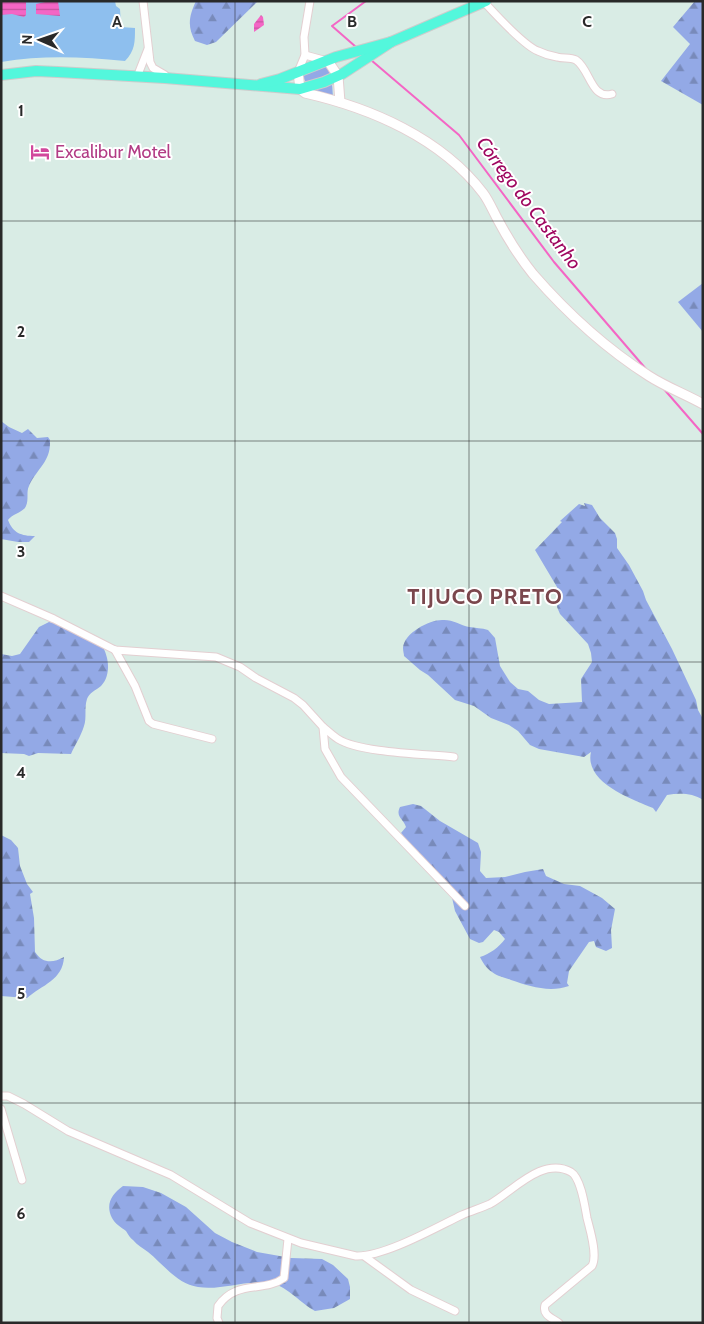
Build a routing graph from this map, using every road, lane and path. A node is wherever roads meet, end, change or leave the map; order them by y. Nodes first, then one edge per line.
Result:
1 (143, 1) edge
2 (310, 1) edge
3 (485, 2) edge
4 (391, 42) junction
5 (148, 49) junction
6 (305, 55) junction
7 (328, 61) junction
8 (298, 72) junction
9 (1, 75) edge
10 (338, 76) junction
11 (137, 77) junction
12 (183, 80) junction
13 (253, 85) junction
14 (300, 89) junction
15 (612, 94) dead end
16 (340, 102) junction
17 (703, 404) edge
18 (2, 595) edge
19 (114, 650) junction
20 (323, 727) junction
21 (212, 739) dead end
22 (454, 757) dead end
23 (465, 906) dead end
24 (1, 1096) edge
25 (1, 1109) edge
26 (22, 1180) dead end
27 (288, 1239) junction
28 (364, 1256) junction
29 (455, 1311) dead end
30 (219, 1323) edge
31 (559, 1323) edge

1 - 5 street
2 - 6 street
3 - 4 main road
3 - 15 street
4 - 7 main road
4 - 10 main road
5 - 11 street
5 - 12 street
6 - 7 street
6 - 8 street
7 - 8 main road
7 - 10 main road
8 - 13 main road
8 - 14 main road
9 - 11 main road
10 - 14 main road
10 - 16 main road
11 - 12 main road
12 - 13 main road
13 - 14 main road
14 - 16 main road
16 - 17 main road
18 - 19 street
19 - 20 street
19 - 21 street
20 - 22 street
20 - 23 street
24 - 27 street
25 - 26 street
27 - 28 street
27 - 30 street
28 - 29 street
28 - 31 street

